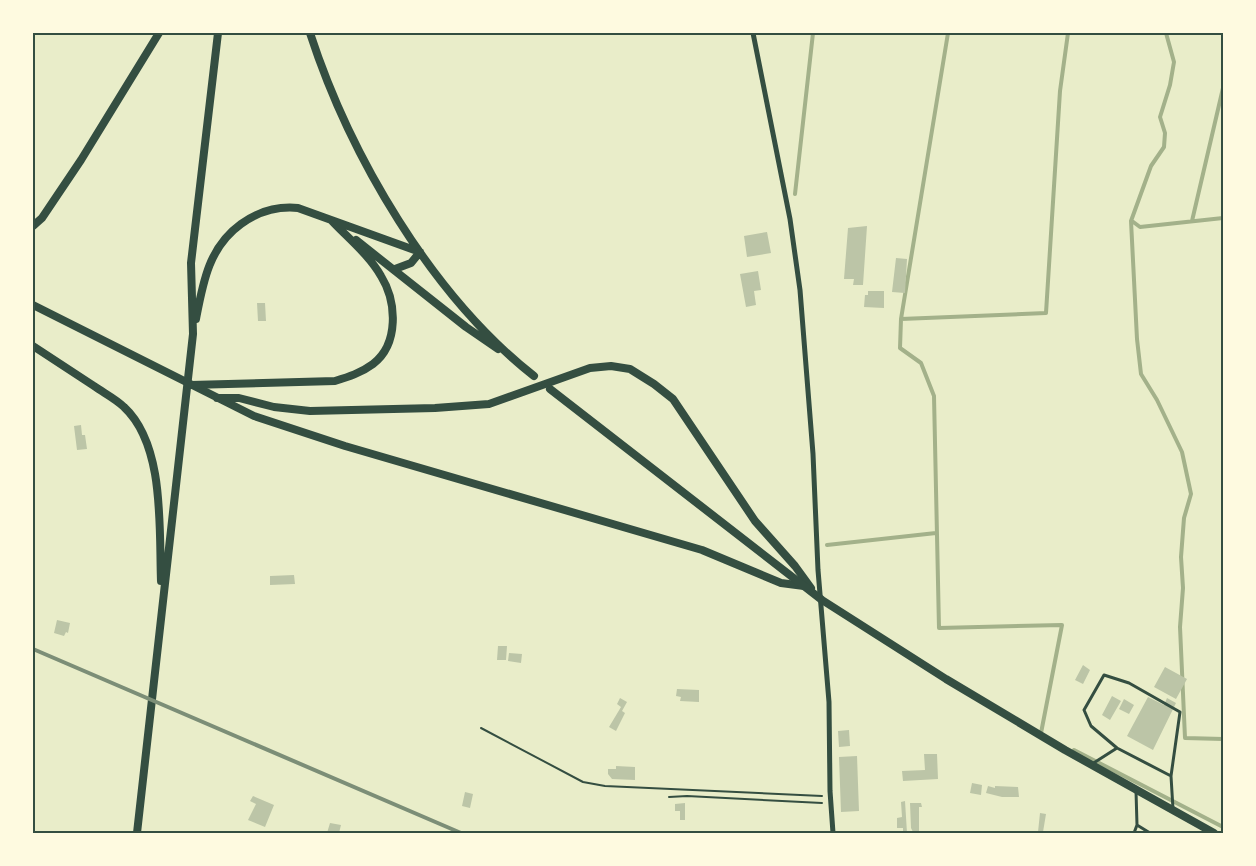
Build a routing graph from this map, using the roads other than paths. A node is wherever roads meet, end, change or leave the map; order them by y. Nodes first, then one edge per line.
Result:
1 (159, 33) edge
2 (218, 33) edge
3 (310, 33) edge
4 (753, 33) edge
5 (332, 221) junction
6 (33, 226) edge
7 (420, 252) junction
8 (395, 269) junction
9 (33, 305) edge
10 (193, 334) junction
11 (33, 346) edge
12 (514, 360) junction
13 (534, 376) dead end
14 (191, 385) junction
15 (550, 389) dead end
16 (216, 398) junction
17 (804, 586) junction
18 (818, 597) junction
19 (162, 608) junction
20 (1117, 748) junction
21 (1090, 765) junction
22 (1171, 776) junction
23 (1136, 790) junction
24 (1173, 810) junction
25 (1137, 825) junction
26 (137, 833) edge
27 (833, 833) edge
28 (1134, 833) edge
29 (1150, 833) edge
30 (1214, 833) edge

1 - 6 main road
2 - 10 main road
3 - 7 main road
4 - 18 street
5 - 7 main road
5 - 8 main road
5 - 10 main road
5 - 14 main road
7 - 8 main road
7 - 12 main road
8 - 12 main road
9 - 14 main road
10 - 19 main road
11 - 19 main road
12 - 13 main road
14 - 16 main road
15 - 17 main road
16 - 17 main road
16 - 18 main road
17 - 18 main road
18 - 21 main road
18 - 27 street
19 - 26 main road
20 - 21 lane
20 - 22 lane
20 - 22 lane
21 - 23 main road
22 - 24 lane
23 - 24 main road
23 - 25 lane
24 - 30 main road
25 - 28 lane
25 - 29 lane

